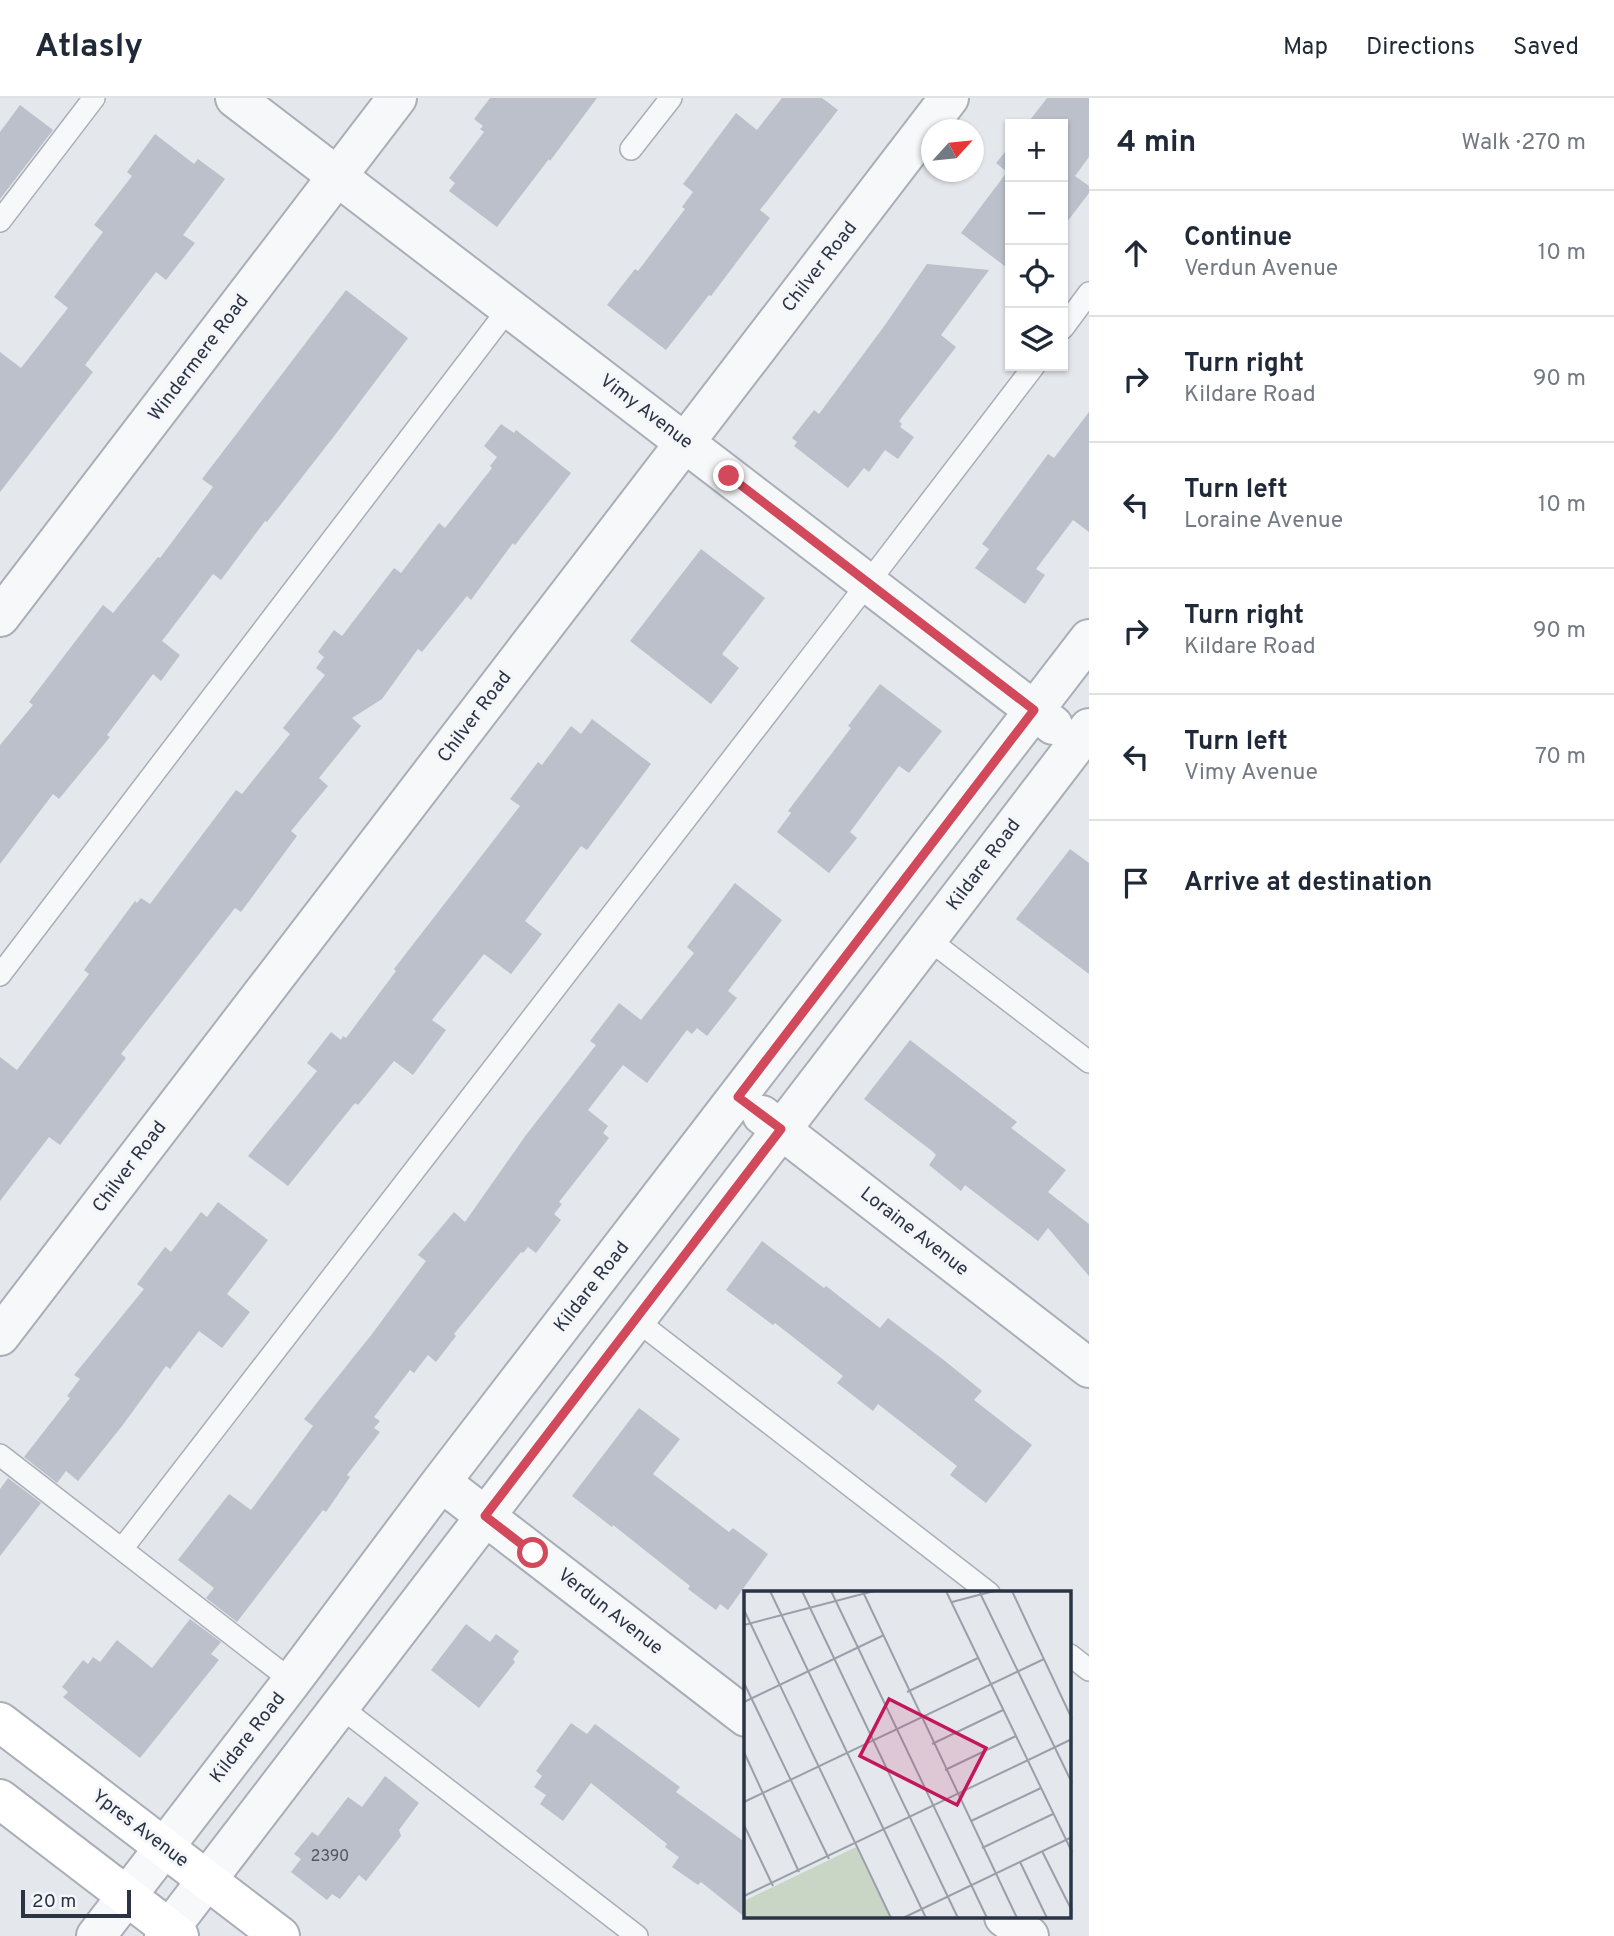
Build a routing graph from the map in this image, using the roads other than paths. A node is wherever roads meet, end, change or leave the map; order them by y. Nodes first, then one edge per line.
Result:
1 (94, 98) edge
2 (236, 98) edge
3 (397, 98) edge
4 (671, 98) edge
5 (949, 98) edge
6 (631, 149) dead end
7 (337, 176) junction
8 (0, 220) edge
9 (1089, 293) edge
10 (509, 308) junction
11 (1068, 321) edge
12 (1030, 371) edge
13 (685, 443) junction
14 (868, 583) junction
15 (0, 617) edge
16 (1089, 639) edge
17 (1034, 710) junction
18 (1085, 741) edge
19 (928, 939) junction
20 (0, 975) edge
21 (1089, 1062) edge
22 (738, 1097) junction
23 (781, 1129) junction
24 (636, 1320) junction
25 (0, 1336) edge
26 (1089, 1368) edge
27 (0, 1455) edge
28 (441, 1482) junction
29 (485, 1516) junction
30 (122, 1549) junction
31 (986, 1591) edge
32 (1072, 1657) edge
33 (1089, 1670) edge
34 (292, 1681) junction
35 (339, 1706) junction
36 (744, 1715) edge
37 (0, 1722) edge
38 (0, 1799) edge
39 (164, 1847) junction
40 (207, 1880) junction
41 (127, 1896) junction
42 (1005, 1918) edge
43 (171, 1933) edge
44 (96, 1936) edge
45 (280, 1936) edge
46 (637, 1936) edge
47 (1029, 1936) edge

1 - 8 lane
2 - 7 street, Vimy Avenue
3 - 7 street, Windermere Road
4 - 6 lane
5 - 13 street, Chilver Road
7 - 10 street, Vimy Avenue
7 - 15 street, Windermere Road
9 - 11 lane
10 - 13 street, Vimy Avenue
10 - 20 lane
12 - 14 lane
13 - 14 street, Vimy Avenue
13 - 25 street, Chilver Road
14 - 17 street, Vimy Avenue
14 - 30 lane
16 - 17 street, Kildare Road
17 - 18 street, Vimy Avenue
17 - 22 street, Kildare Road
18 - 19 street, Kildare Road
19 - 21 lane
19 - 23 street, Kildare Road
22 - 23 street, Loraine Avenue
22 - 28 street, Kildare Road
23 - 24 street, Kildare Road
23 - 26 street, Loraine Avenue
24 - 29 street, Kildare Road
24 - 31 lane
27 - 30 lane
28 - 29 street, Verdun Avenue
28 - 34 street, Kildare Road
29 - 35 street, Kildare Road
29 - 36 street, Verdun Avenue
30 - 34 lane
32 - 33 lane
34 - 39 street, Kildare Road
35 - 40 street, Kildare Road
35 - 46 lane
37 - 39 main road, Ypres Avenue
38 - 41 main road
39 - 40 main road, Ypres Avenue
39 - 41 street, Kildare Road
40 - 43 street, Kildare Road
40 - 45 main road, Ypres Avenue
41 - 43 main road
41 - 44 street, Kildare Road
42 - 47 street

